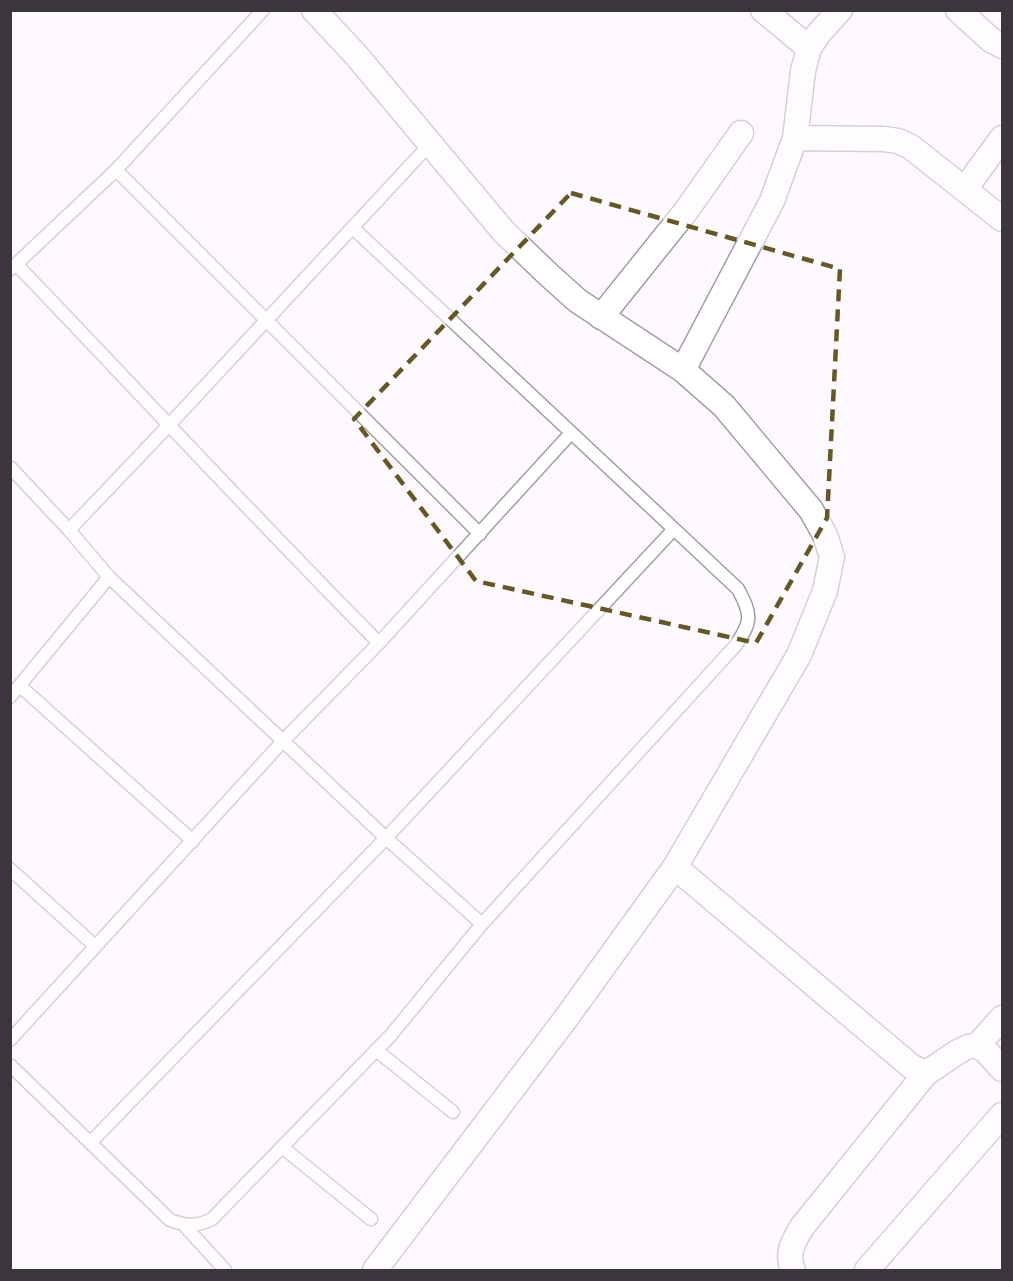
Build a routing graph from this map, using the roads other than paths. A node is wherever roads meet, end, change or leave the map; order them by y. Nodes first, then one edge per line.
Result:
1 (263, 10) edge
2 (314, 10) edge
3 (763, 10) edge
4 (840, 10) edge
5 (958, 10) edge
6 (1002, 46) edge
7 (809, 48) junction
8 (741, 133) dead end
9 (795, 138) junction
10 (1002, 138) edge
11 (430, 144) junction
12 (116, 170) junction
13 (965, 189) junction
14 (1002, 219) edge
15 (353, 228) junction
16 (13, 267) edge
17 (601, 317) junction
18 (266, 322) junction
19 (683, 370) junction
20 (170, 424) junction
21 (572, 433) junction
22 (10, 467) edge
23 (674, 529) junction
24 (69, 530) junction
25 (480, 534) junction
26 (109, 577) junction
27 (379, 644) junction
28 (20, 686) junction
29 (10, 697) edge
30 (283, 741) junction
31 (386, 838) junction
32 (193, 841) junction
33 (675, 867) junction
34 (10, 869) edge
35 (482, 924) junction
36 (95, 946) junction
37 (1002, 1018) edge
38 (10, 1040) edge
39 (977, 1046) junction
40 (376, 1050) junction
41 (10, 1065) edge
42 (1002, 1070) edge
43 (926, 1074) junction
44 (453, 1112) dead end
45 (1002, 1115) edge
46 (90, 1143) junction
47 (282, 1147) junction
48 (371, 1219) dead end
49 (184, 1225) junction
50 (225, 1270) edge
51 (375, 1270) edge
52 (794, 1270) edge
53 (867, 1270) edge

1 - 12 lane
2 - 11 street
3 - 7 street
4 - 7 street
5 - 6 street
7 - 9 street
8 - 17 street
9 - 13 street
9 - 19 street
10 - 13 street
11 - 15 lane
11 - 17 street
12 - 16 lane
12 - 18 lane
13 - 14 street
15 - 18 lane
15 - 21 lane
16 - 20 lane
17 - 19 street
18 - 20 lane
18 - 25 lane
19 - 33 street
20 - 24 lane
20 - 27 lane
21 - 23 lane
21 - 25 lane
22 - 24 lane
23 - 31 lane
23 - 35 lane
24 - 26 lane
25 - 27 lane
26 - 28 lane
26 - 30 lane
27 - 30 lane
28 - 29 lane
28 - 32 lane
30 - 31 lane
30 - 32 lane
31 - 35 lane
31 - 46 lane
32 - 36 lane
33 - 43 street
33 - 51 street
34 - 36 lane
35 - 40 lane
36 - 38 lane
37 - 39 street
39 - 42 street
39 - 43 street
40 - 44 lane
40 - 47 lane
41 - 46 lane
43 - 52 street
45 - 53 street
46 - 49 lane
47 - 48 lane
47 - 49 lane
49 - 50 lane

